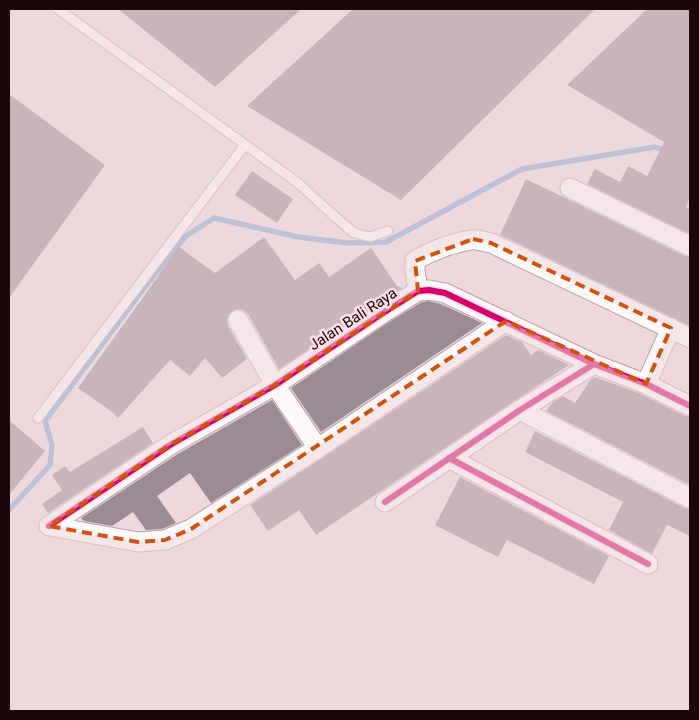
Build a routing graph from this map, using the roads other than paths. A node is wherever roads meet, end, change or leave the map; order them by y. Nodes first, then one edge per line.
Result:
1 (58, 9) edge
2 (245, 145) junction
3 (570, 188) dead end
4 (388, 230) dead end
5 (690, 246) edge
6 (418, 291) junction
7 (238, 320) dead end
8 (506, 321) junction
9 (671, 328) junction
10 (690, 338) edge
11 (594, 364) junction
12 (646, 384) junction
13 (275, 385) junction
14 (690, 406) edge
15 (520, 410) junction
16 (38, 418) dead end
17 (318, 448) junction
18 (449, 458) junction
19 (690, 498) edge
20 (385, 502) dead end
21 (648, 564) dead end

1 - 2 lane
2 - 4 lane
2 - 16 lane
3 - 5 street
6 - 8 street, Jalan Bali Raya
6 - 9 street
6 - 13 street, Jalan Bali Raya
7 - 13 street
8 - 11 street, Jalan Bali Raya
8 - 17 street
9 - 10 street
9 - 12 street
11 - 12 street, Jalan Bali Raya
11 - 15 street
12 - 14 street, Jalan Bali Raya
13 - 17 street
13 - 17 street, Jalan Bali Raya
15 - 18 street
15 - 19 street
18 - 20 street
18 - 21 street

